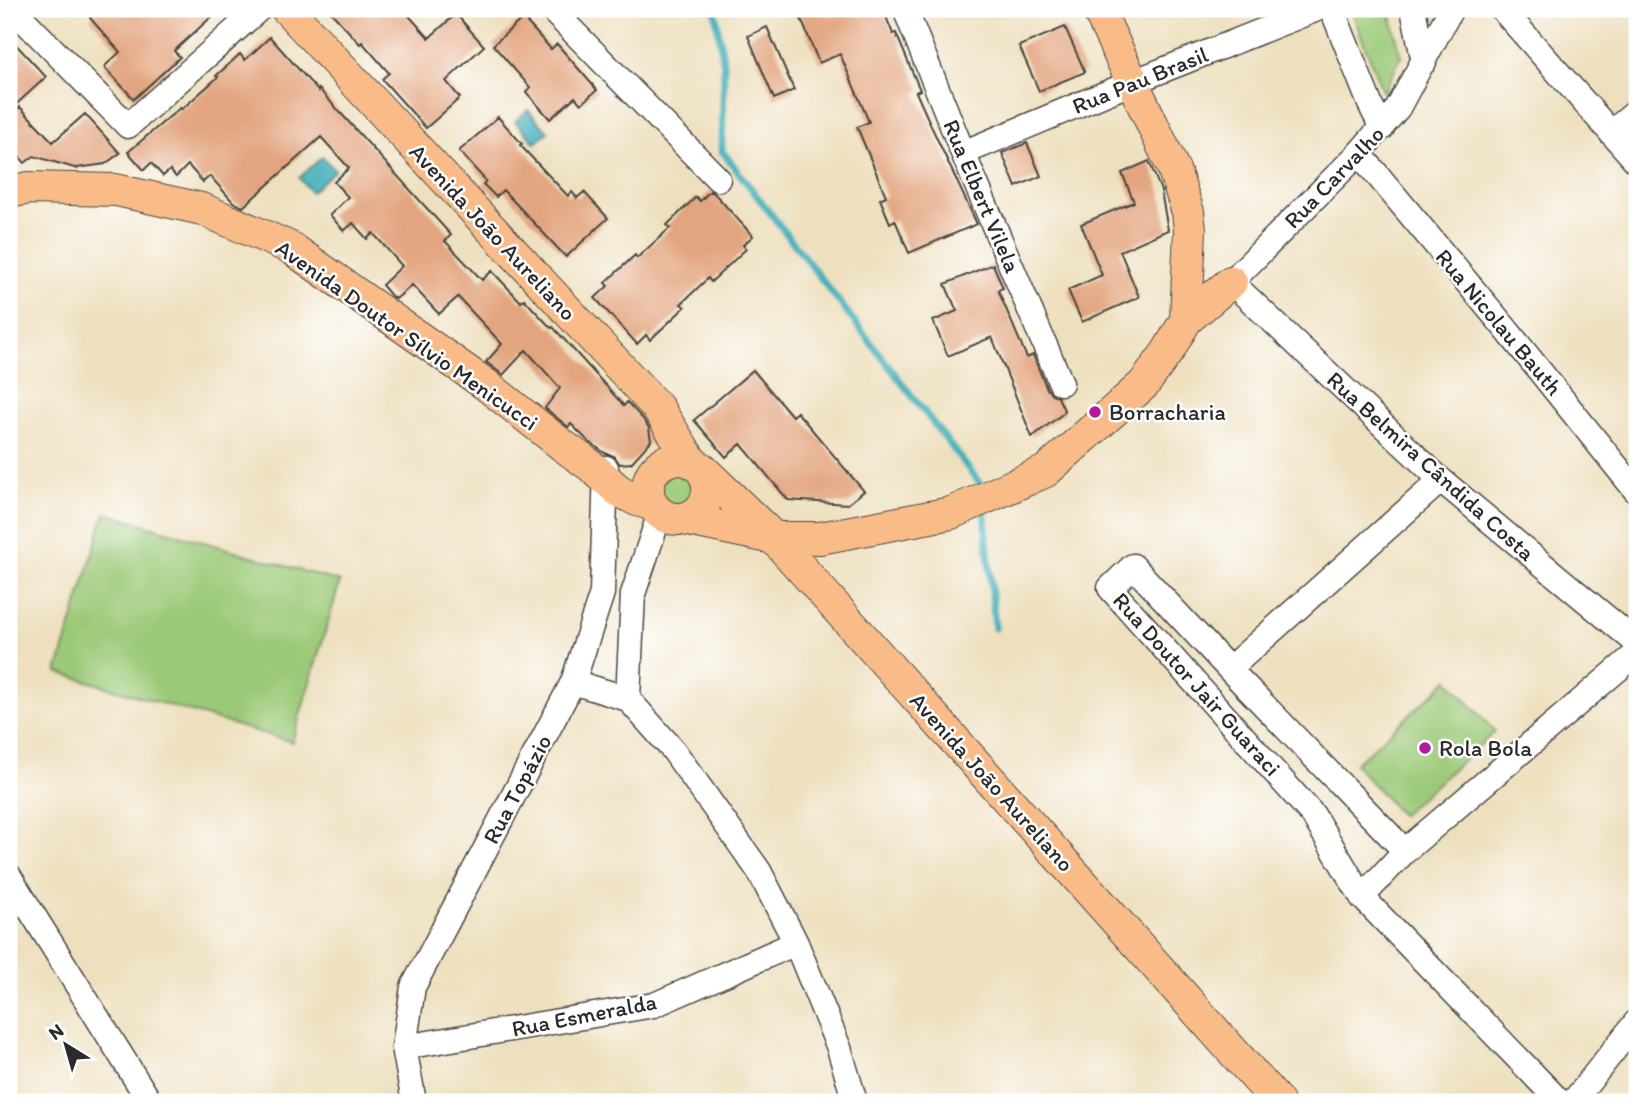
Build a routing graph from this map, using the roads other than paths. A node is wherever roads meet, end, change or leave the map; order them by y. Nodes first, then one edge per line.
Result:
1 (259, 9) edge
2 (287, 9) edge
3 (551, 9) edge
4 (905, 9) edge
5 (1098, 9) edge
6 (1317, 9) edge
7 (1332, 9) edge
8 (1413, 9) edge
9 (1451, 9) edge
10 (1502, 9) edge
11 (15, 21) edge
12 (1424, 62) junction
13 (1133, 82) junction
14 (1637, 111) edge
15 (1382, 128) junction
16 (1611, 133) junction
17 (963, 153) junction
18 (1359, 153) junction
19 (1637, 162) edge
20 (718, 179) dead end
21 (9, 192) edge
22 (1231, 282) junction
23 (1186, 320) junction
24 (1061, 383) dead end
25 (601, 471) junction
26 (1441, 480) junction
27 (672, 487) junction
28 (1637, 492) edge
29 (774, 538) junction
30 (602, 593) junction
31 (633, 594) junction
32 (1637, 643) edge
33 (1637, 653) edge
34 (1229, 669) junction
35 (573, 682) junction
36 (628, 699) junction
37 (1405, 851) junction
38 (11, 887) edge
39 (1362, 897) junction
40 (796, 943) junction
41 (1637, 1021) edge
42 (404, 1047) junction
43 (150, 1102) edge
44 (414, 1102) edge
45 (855, 1102) edge
46 (1278, 1102) edge
47 (1560, 1102) edge
48 (1573, 1102) edge

1 - 11 street
2 - 27 main road, Avenida João Aureliano
3 - 20 street
4 - 17 street, Rua Elbert Vilela
5 - 13 main road, Avenida Doutor Sílvio Menicucci
6 - 13 street, Rua Pau Brasil
7 - 15 street
8 - 12 street
9 - 12 street, Rua Carvalho
10 - 16 street
12 - 15 street, Rua Carvalho
13 - 17 street, Rua Pau Brasil
13 - 23 main road, Avenida Doutor Sílvio Menicucci
14 - 16 street
15 - 18 street, Rua Carvalho
16 - 19 street
17 - 24 street, Rua Elbert Vilela
18 - 22 street, Rua Carvalho
18 - 28 street, Rua Nicolau Bauth
21 - 25 main road, Avenida Doutor Sílvio Menicucci
22 - 23 main road, Rua Carvalho
22 - 26 street, Rua Belmira Cândida Costa
23 - 29 main road, Avenida Doutor Sílvio Menicucci
25 - 27 main road, Avenida Doutor Sílvio Menicucci
25 - 30 street, Rua Topázio
26 - 32 street, Rua Belmira Cândida Costa
26 - 34 street
27 - 29 main road, Avenida João Aureliano
27 - 29 main road, Avenida Doutor Sílvio Menicucci
27 - 31 street
29 - 46 main road, Avenida João Aureliano
30 - 31 street
30 - 35 street, Rua Topázio
31 - 36 street
33 - 37 street
34 - 37 street, Rua Doutor Jair Guaraci
34 - 39 street, Rua Doutor Jair Guaraci
35 - 36 street
35 - 42 street, Rua Topázio
36 - 40 street
37 - 39 street
38 - 43 street
39 - 47 street, Rua Doutor Jair Guaraci
40 - 42 street, Rua Esmeralda
40 - 45 street
41 - 48 street
42 - 44 street, Rua Topázio

